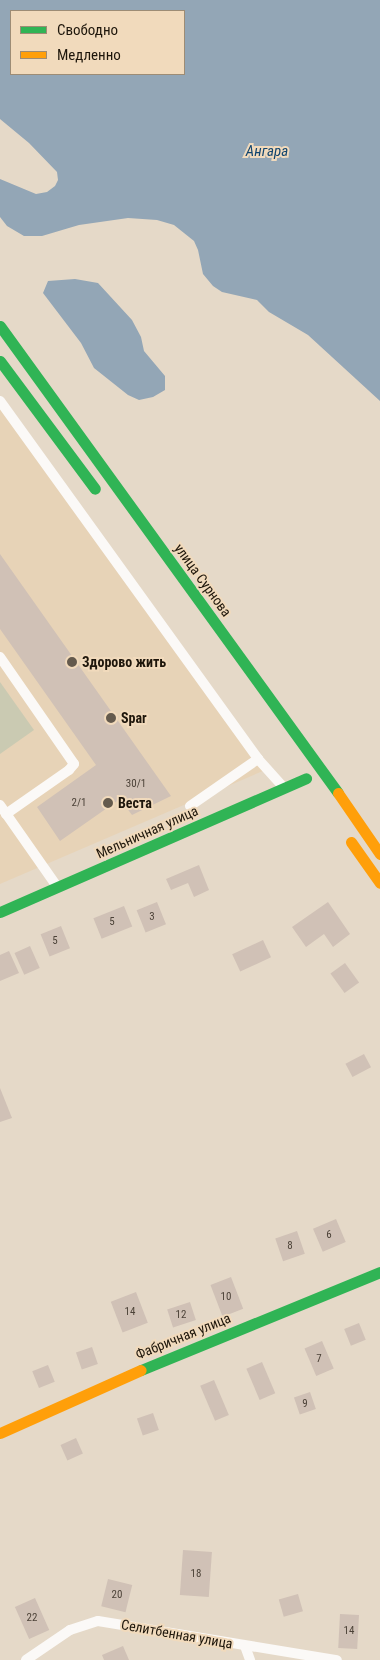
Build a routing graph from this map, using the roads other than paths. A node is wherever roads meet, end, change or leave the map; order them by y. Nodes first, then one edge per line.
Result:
1 (0, 326) edge
2 (2, 366) edge
3 (0, 401) edge
4 (103, 501) dead end
5 (0, 657) edge
6 (258, 760) junction
7 (306, 778) dead end
8 (283, 788) junction
9 (190, 806) dead end
10 (3, 810) edge
11 (346, 835) dead end
12 (380, 854) edge
13 (380, 883) edge
14 (58, 888) junction
15 (0, 912) edge
16 (380, 1272) edge
17 (0, 1433) edge
18 (245, 1646) junction
19 (26, 1660) edge
20 (250, 1660) edge
21 (337, 1660) edge

1 - 12 main road, улица Сурнова
2 - 4 main road
3 - 6 lane
5 - 10 lane
6 - 8 lane
6 - 9 lane
7 - 8 main road, Мельничная улица
8 - 14 main road, Мельничная улица
10 - 14 lane
11 - 13 main road
14 - 15 main road, Мельничная улица
16 - 17 main road, Фабричная улица
18 - 19 lane, Селитбенная улица
18 - 20 lane
18 - 21 lane, Селитбенная улица

